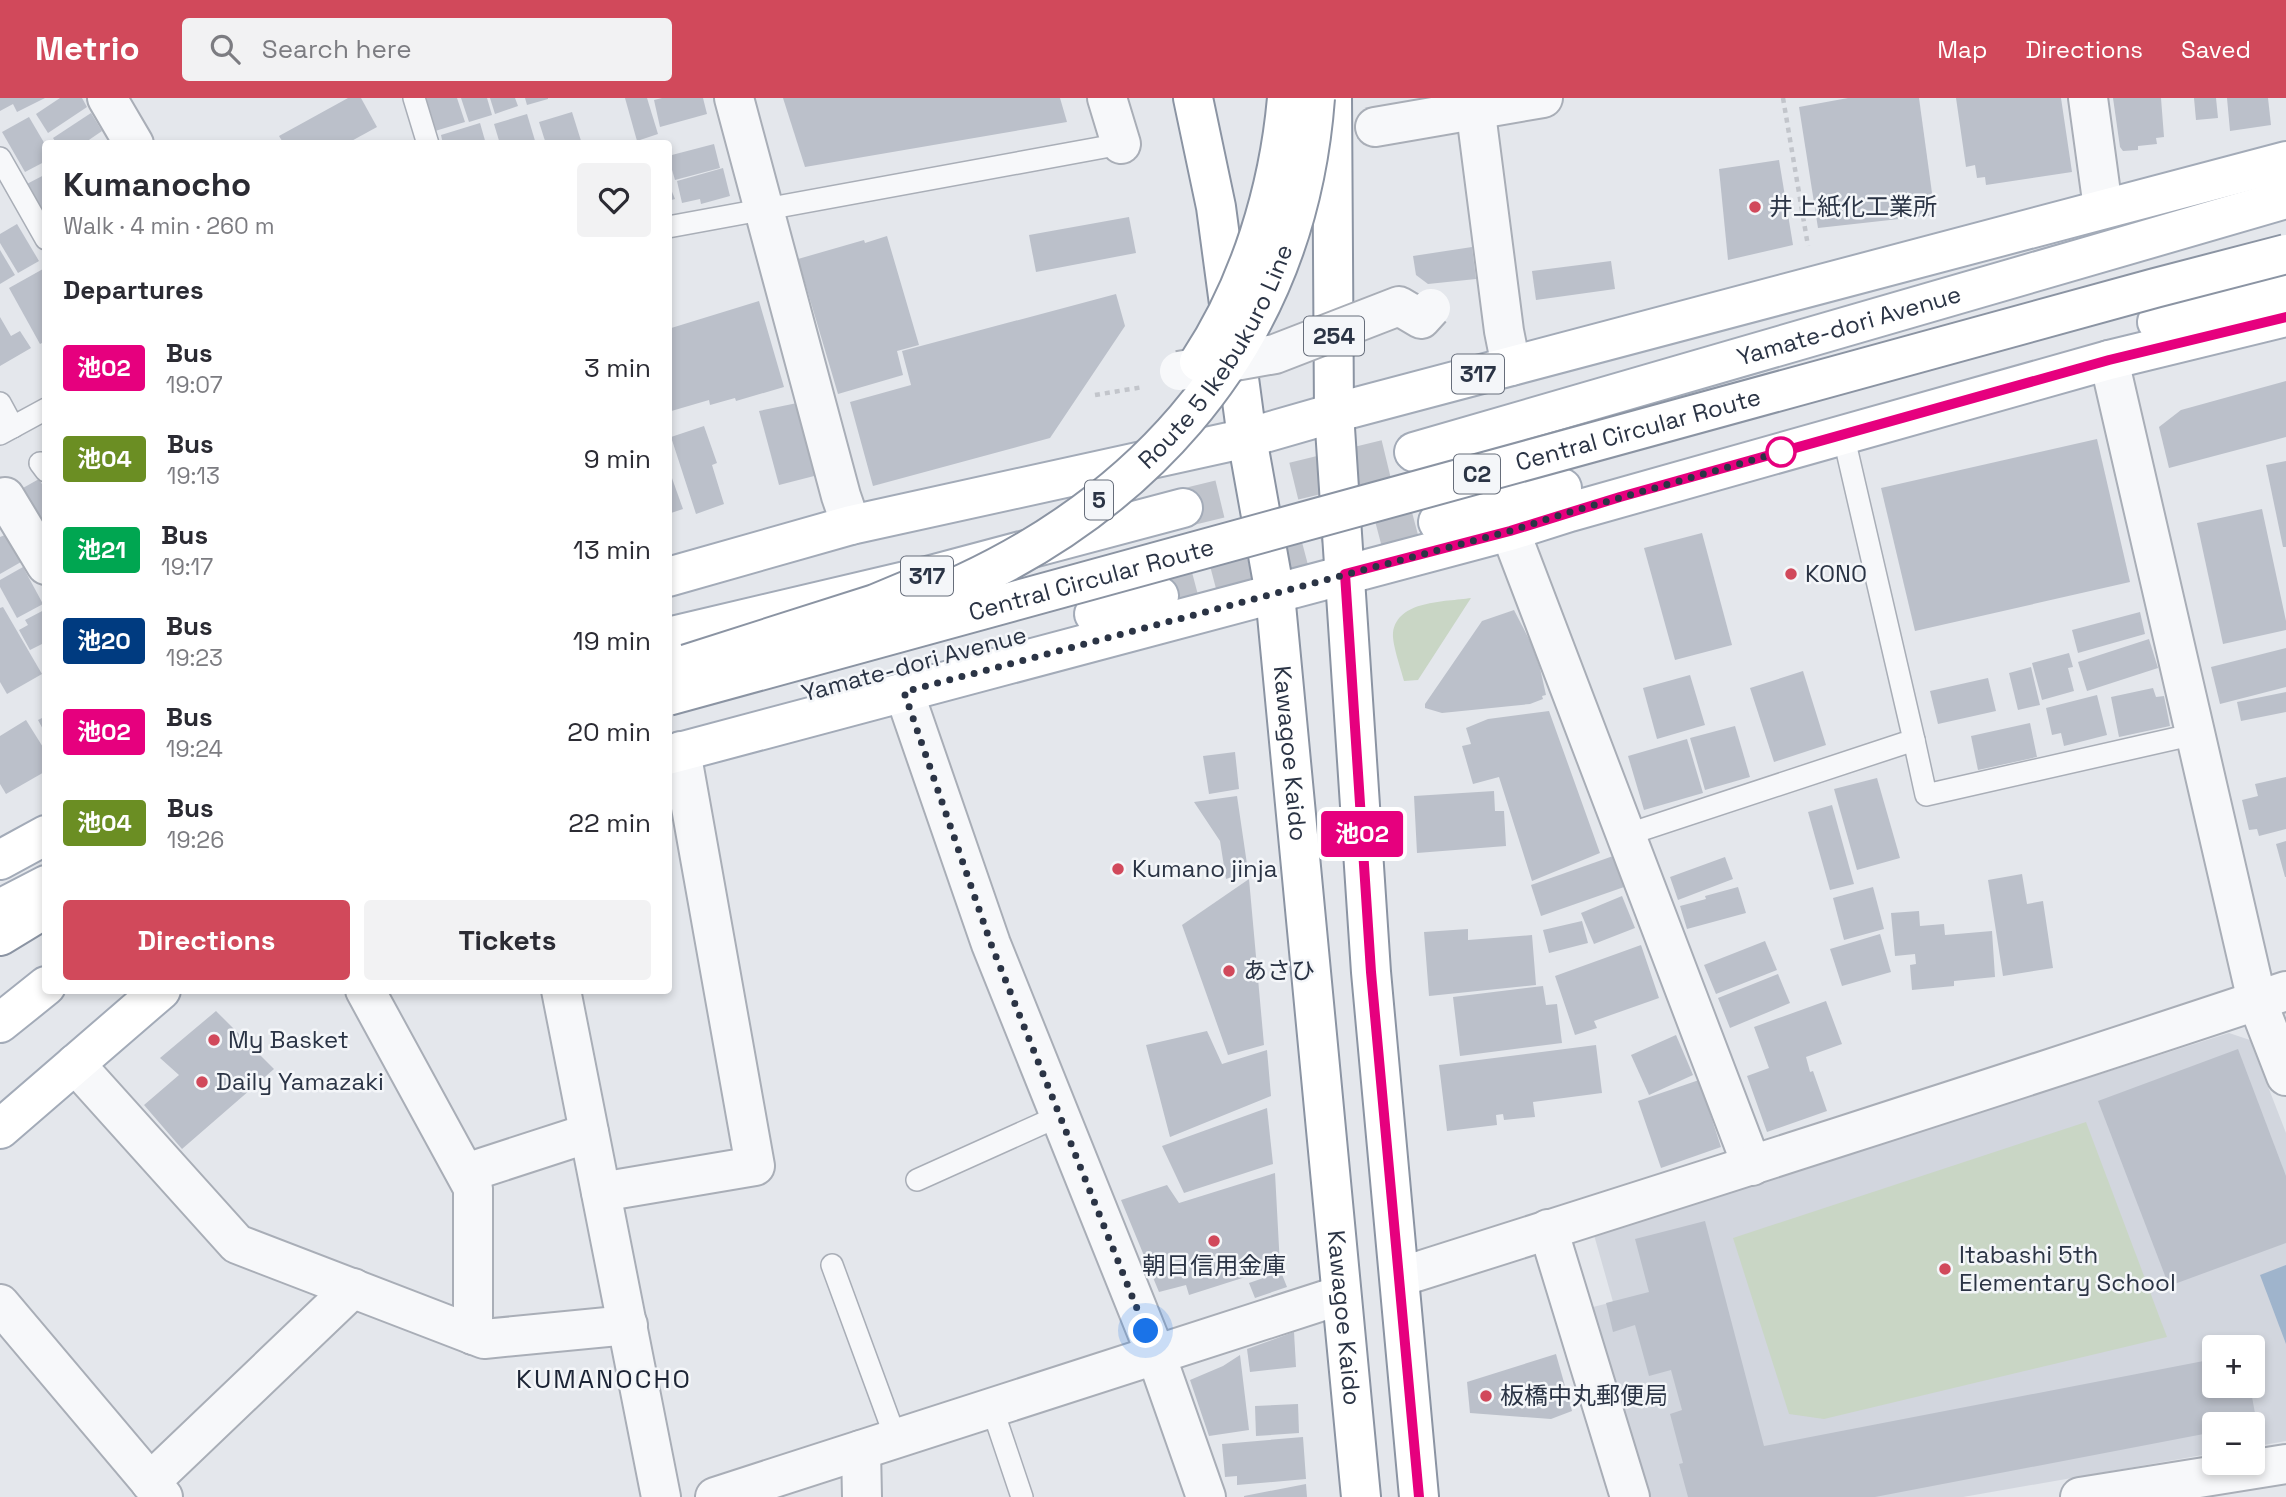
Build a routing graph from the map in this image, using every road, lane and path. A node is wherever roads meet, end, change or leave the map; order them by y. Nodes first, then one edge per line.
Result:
1 (107, 98) edge
2 (414, 98) edge
3 (734, 98) edge
4 (1107, 98) edge
5 (1193, 98) edge
6 (1219, 98) edge
7 (1287, 98) edge
8 (1315, 98) edge
9 (1332, 98) edge
10 (1542, 98) edge
11 (1783, 98) edge
12 (2088, 98) edge
13 (1475, 104) edge
14 (1375, 127) dead end
15 (132, 140) edge
16 (427, 140) edge
17 (1121, 144) joint
18 (0, 159) edge
19 (2286, 161) edge
20 (2286, 199) edge
21 (1216, 206) junction
22 (2103, 208) junction
23 (764, 209) junction
24 (672, 226) edge
25 (42, 232) edge
26 (1809, 254) dead end
27 (2286, 254) edge
28 (2286, 267) edge
29 (2286, 286) edge
30 (1431, 308) dead end
31 (2286, 317) edge
32 (2109, 360) junction
33 (1511, 366) junction
34 (1179, 371) dead end
35 (0, 404) edge
36 (42, 411) edge
37 (1334, 412) junction
38 (7, 430) edge
39 (1843, 434) junction
40 (1247, 438) junction
41 (1414, 452) tunnel mouth
42 (0, 499) edge
43 (1183, 508) tunnel mouth
44 (1435, 523) tunnel mouth
45 (850, 525) junction
46 (1510, 531) junction
47 (42, 558) edge
48 (1345, 574) junction
49 (672, 576) edge
50 (1275, 594) junction
51 (1159, 596) tunnel mouth
52 (672, 636) edge
53 (672, 669) edge
54 (672, 682) edge
55 (904, 692) junction
56 (672, 695) edge
57 (672, 707) edge
58 (2195, 734) junction
59 (1914, 740) junction
60 (673, 746) edge
61 (1626, 835) junction
62 (42, 837) edge
63 (0, 860) edge
64 (42, 887) edge
65 (0, 909) edge
66 (42, 910) edge
67 (42, 928) edge
68 (0, 936) edge
69 (0, 953) edge
70 (44, 994) edge
71 (155, 994) edge
72 (367, 994) edge
73 (562, 994) edge
74 (2271, 996) edge
75 (21, 1006) edge
76 (75, 1064) junction
77 (2286, 1076) edge
78 (1059, 1116) junction
79 (0, 1129) edge
80 (589, 1133) junction
81 (1752, 1166) junction
82 (466, 1174) junction
83 (917, 1180) dead end
84 (601, 1192) junction
85 (1548, 1229) junction
86 (832, 1265) dead end
87 (1400, 1277) junction
88 (353, 1288) junction
89 (1341, 1295) junction
90 (0, 1304) edge
91 (628, 1325) junction
92 (473, 1335) junction
93 (1156, 1355) junction
94 (992, 1408) junction
95 (878, 1445) junction
96 (2286, 1464) edge
97 (156, 1489) edge
98 (2180, 1489) edge
99 (661, 1497) edge
100 (715, 1497) edge
101 (862, 1497) edge
102 (1022, 1497) edge
103 (1206, 1497) edge
104 (1361, 1497) edge
105 (1419, 1497) edge
106 (1630, 1497) edge
107 (2080, 1497) edge

1 - 15 street
2 - 16 lane
3 - 23 street
4 - 17 street
5 - 21 main road, Kawagoe Kaido
6 - 21 main road
7 - 53 main road, Route 5 Ikebukuro Line / 5, bridge
8 - 54 main road, Route 5 Ikebukuro Line / 5, bridge
9 - 37 main road, 254
10 - 13 street
11 - 26 path
12 - 22 street
13 - 14 street
13 - 33 street
17 - 23 lane
18 - 25 lane
19 - 22 main road, 317
20 - 41 main road, Yamate-dori Avenue / 317
21 - 40 main road, Kawagoe Kaido
22 - 33 main road, 317
23 - 24 lane
23 - 45 street
27 - 56 main road, Central Circular Route / C2, bridge
28 - 57 main road, Central Circular Route / C2
29 - 44 main road
30 - 34 street, bridge
31 - 32 main road
32 - 39 main road
32 - 58 street
33 - 37 main road, 317
35 - 38 lane
36 - 38 lane
37 - 40 main road, 317
37 - 48 main road, 254
39 - 46 main road
39 - 59 lane
40 - 45 main road, 317
40 - 50 main road, Kawagoe Kaido
42 - 47 street
43 - 52 main road, 317
45 - 49 main road, 317
46 - 48 main road
46 - 61 street
48 - 50 main road
48 - 87 main road, 254
50 - 55 main road
50 - 89 main road, Kawagoe Kaido
51 - 60 main road, Yamate-dori Avenue
55 - 60 main road
55 - 78 street
58 - 59 lane
58 - 74 street
59 - 61 lane
60 - 84 street
61 - 81 street
62 - 63 main road
64 - 65 main road
66 - 68 main road
67 - 69 main road
70 - 75 main road
71 - 76 main road
72 - 82 street
73 - 80 street
74 - 77 street
74 - 81 street
76 - 79 main road
76 - 88 street
78 - 83 lane
78 - 93 street
80 - 82 street
80 - 84 street
81 - 85 street
82 - 92 street
84 - 91 street
85 - 87 street
85 - 106 street
86 - 95 lane
87 - 105 main road, 254
88 - 92 street
88 - 97 street
89 - 93 street
89 - 104 main road, Kawagoe Kaido
90 - 97 street
91 - 92 street
91 - 99 street
93 - 94 street
93 - 103 street
94 - 95 street
94 - 102 lane
95 - 100 street
95 - 101 street
96 - 98 street
98 - 107 street

